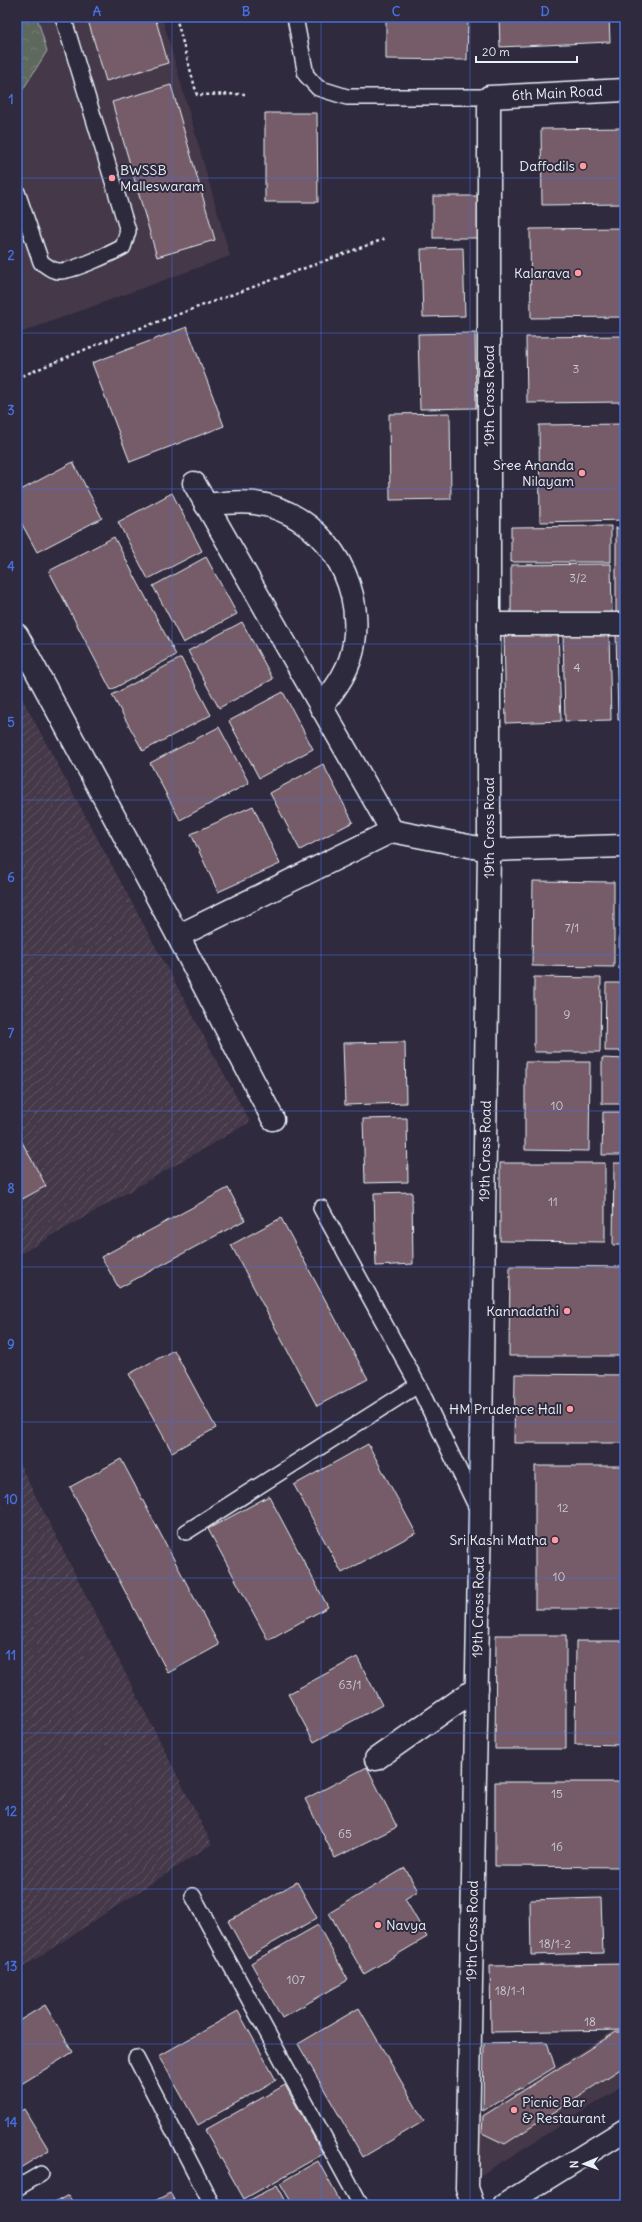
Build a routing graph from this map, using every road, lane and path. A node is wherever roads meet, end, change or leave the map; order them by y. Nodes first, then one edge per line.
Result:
1 (63, 17) edge
2 (176, 17) edge
3 (296, 17) edge
4 (625, 90) edge
5 (245, 94) dead end
6 (489, 97) junction
7 (17, 192) edge
8 (387, 238) dead end
9 (17, 378) edge
10 (194, 483) dead end
11 (206, 505) junction
12 (489, 624) junction
13 (625, 624) edge
14 (17, 635) edge
15 (321, 707) junction
16 (392, 831) junction
17 (625, 846) edge
18 (489, 850) junction
19 (178, 936) junction
20 (273, 1119) dead end
21 (321, 1208) dead end
22 (418, 1385) junction
23 (480, 1515) junction
24 (186, 1532) dead end
25 (477, 1688) junction
26 (376, 1759) dead end
27 (193, 1896) dead end
28 (136, 2058) dead end
29 (625, 2130) edge
30 (41, 2174) dead end
31 (17, 2188) edge
32 (212, 2205) edge
33 (361, 2205) edge
34 (473, 2205) edge
35 (504, 2205) edge

1 - 7 lane
2 - 5 path
3 - 6 lane
4 - 6 street, 6th Main Road
6 - 12 street, 19th Cross Road
8 - 9 path
10 - 11 street
11 - 15 street
11 - 15 street
12 - 13 street
12 - 18 street, 19th Cross Road
14 - 19 street
15 - 16 street
16 - 18 street
16 - 19 street
17 - 18 street
18 - 23 street, 19th Cross Road
19 - 20 street
21 - 22 lane
22 - 23 lane
22 - 24 lane
23 - 25 street, 19th Cross Road
25 - 26 street
25 - 34 street, 19th Cross Road
27 - 33 lane
28 - 32 lane
29 - 35 street
30 - 31 lane

